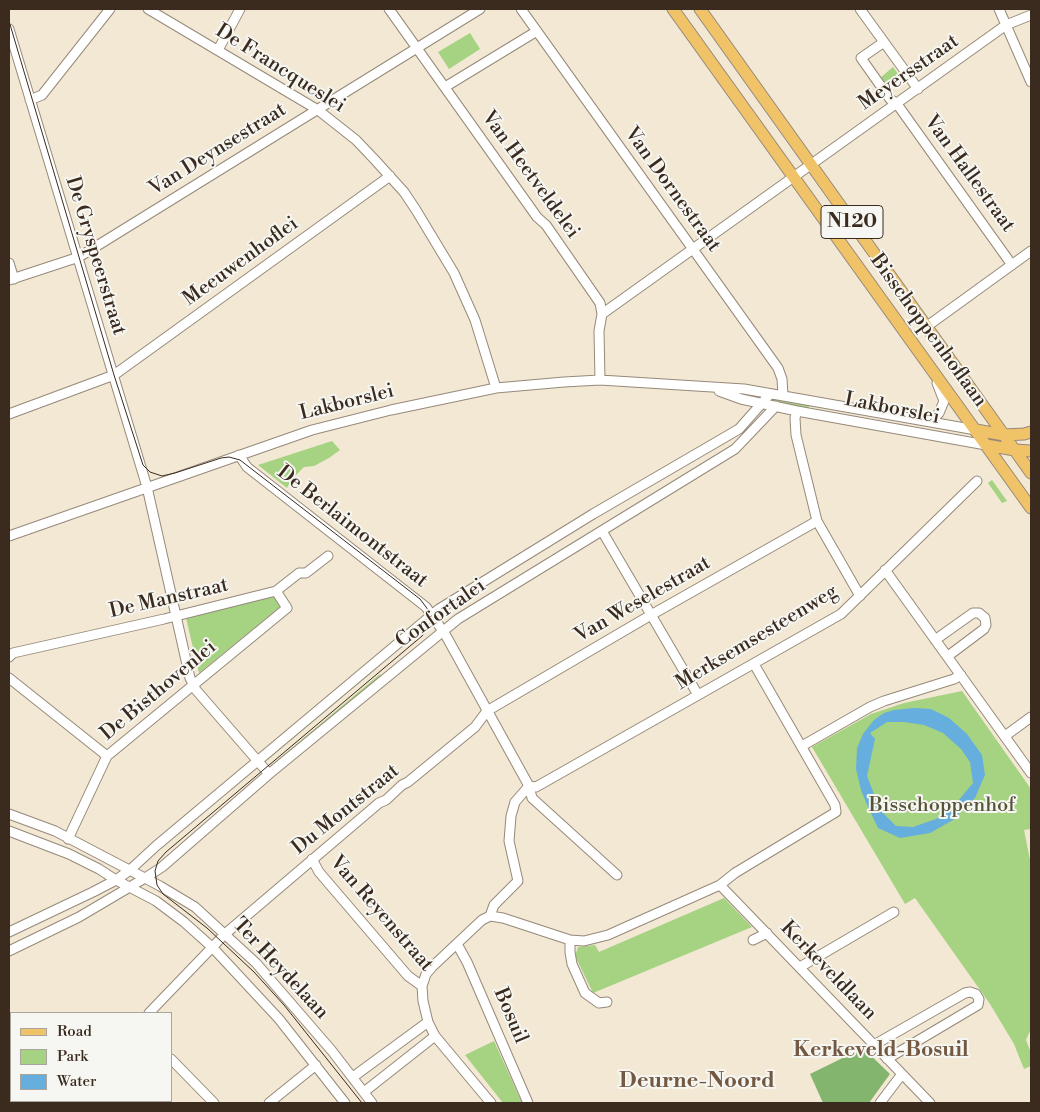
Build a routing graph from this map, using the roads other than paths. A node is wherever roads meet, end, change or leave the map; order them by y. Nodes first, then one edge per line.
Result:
1 (110, 9) edge
2 (148, 9) edge
3 (240, 9) edge
4 (389, 9) edge
5 (480, 9) edge
6 (521, 9) edge
7 (674, 9) edge
8 (700, 9) edge
9 (860, 9) edge
10 (999, 9) edge
11 (1031, 15) edge
12 (1006, 26) junction
13 (537, 31) junction
14 (9, 33) edge
15 (884, 42) junction
16 (417, 48) junction
17 (218, 50) junction
18 (1031, 82) edge
19 (444, 87) junction
20 (918, 89) junction
21 (30, 100) junction
22 (897, 104) junction
23 (318, 110) junction
24 (811, 165) junction
25 (390, 176) junction
26 (793, 177) junction
27 (693, 250) junction
28 (1031, 251) edge
29 (77, 258) junction
30 (9, 264) edge
31 (1012, 265) junction
32 (11, 279) edge
33 (602, 314) junction
34 (926, 326) junction
35 (934, 370) junction
36 (112, 375) junction
37 (600, 377) junction
38 (495, 385) junction
39 (710, 387) junction
40 (770, 394) junction
41 (783, 396) junction
42 (762, 402) junction
43 (776, 406) junction
44 (797, 411) junction
45 (9, 414) edge
46 (895, 415) junction
47 (924, 420) junction
48 (892, 429) junction
49 (976, 430) junction
50 (736, 431) junction
51 (1031, 432) edge
52 (1004, 435) junction
53 (744, 439) junction
54 (986, 445) junction
55 (1015, 450) junction
56 (1031, 451) edge
57 (239, 455) junction
58 (1031, 473) edge
59 (977, 481) dead end
60 (147, 487) junction
61 (1031, 508) edge
62 (817, 521) junction
63 (602, 531) junction
64 (9, 536) edge
65 (328, 556) dead end
66 (885, 570) junction
67 (276, 591) junction
68 (860, 596) junction
69 (431, 615) junction
70 (651, 615) junction
71 (177, 616) junction
72 (442, 631) junction
73 (935, 640) junction
74 (948, 656) junction
75 (9, 657) edge
76 (754, 664) junction
77 (961, 675) junction
78 (9, 678) edge
79 (193, 684) junction
80 (698, 695) junction
81 (487, 711) junction
82 (1031, 717) edge
83 (1005, 736) junction
84 (802, 746) junction
85 (107, 756) junction
86 (258, 762) junction
87 (1031, 773) edge
88 (268, 774) junction
89 (529, 786) junction
90 (9, 814) edge
91 (9, 831) edge
92 (68, 839) junction
93 (312, 859) junction
94 (130, 870) junction
95 (617, 875) dead end
96 (145, 878) junction
97 (116, 880) junction
98 (720, 885) junction
99 (130, 888) junction
100 (894, 912) dead end
101 (490, 916) junction
102 (9, 932) edge
103 (767, 933) junction
104 (224, 934) junction
105 (570, 940) junction
106 (753, 940) dead end
107 (457, 944) junction
108 (213, 948) junction
109 (9, 950) edge
110 (800, 967) junction
111 (422, 986) junction
112 (607, 1002) dead end
113 (150, 1012) edge
114 (428, 1022) junction
115 (435, 1036) junction
116 (874, 1045) junction
117 (887, 1059) junction
118 (172, 1060) edge
119 (316, 1065) junction
120 (902, 1074) junction
121 (353, 1077) junction
122 (364, 1092) junction
123 (214, 1103) edge
124 (269, 1103) edge
125 (345, 1103) edge
126 (372, 1103) edge
127 (492, 1103) edge
128 (528, 1103) edge
129 (880, 1103) edge
130 (930, 1103) edge

1 - 21 street
2 - 17 street, De Francqueslei
3 - 17 street
4 - 16 street, Van Heetveldelei
5 - 16 street, Van Deynsestraat
6 - 13 street, Van Dornestraat
7 - 26 main road, Bisschoppenhoflaan / N120
8 - 24 main road, Bisschoppenhoflaan / N120
9 - 15 street
10 - 12 street
11 - 12 street, Meyersstraat
12 - 18 street
12 - 20 street, Meyersstraat
13 - 19 street
13 - 27 street, Van Dornestraat
14 - 21 street, De Gryspeerstraat
15 - 20 street
15 - 22 street, Van Hallestraat
16 - 19 street, Van Heetveldelei
16 - 23 street, Van Deynsestraat
17 - 23 street, De Francqueslei
19 - 33 street, Van Heetveldelei
20 - 22 street, Meyersstraat
21 - 29 street, De Gryspeerstraat
22 - 24 street, Meyersstraat
22 - 31 street, Van Hallestraat
23 - 25 street, De Francqueslei
23 - 29 street, Van Deynsestraat
24 - 26 street
24 - 34 main road, Bisschoppenhoflaan / N120
25 - 36 street, Meeuwenhoflei
25 - 38 street, De Francqueslei
26 - 27 street
26 - 35 main road, Bisschoppenhoflaan / N120
27 - 33 street
27 - 41 street, Van Dornestraat
28 - 31 street
29 - 32 street, Van Deynsestraat
29 - 36 street, De Gryspeerstraat
30 - 32 street
31 - 34 street
33 - 37 street
34 - 52 main road, Bisschoppenhoflaan / N120
35 - 47 street, Lakborslei
35 - 49 main road, Bisschoppenhoflaan / N120
36 - 45 street, Meeuwenhoflei
36 - 60 street, De Gryspeerstraat
37 - 38 street, Lakborslei
37 - 39 street, Lakborslei
38 - 57 street, Lakborslei
39 - 40 street, Lakborslei
39 - 42 street, Lakborslei
40 - 41 street, Lakborslei
40 - 42 street
41 - 46 street, Lakborslei
42 - 43 street, Lakborslei
42 - 50 street, Confortalei
43 - 44 street, Lakborslei
43 - 53 street, Confortalei
44 - 48 street, Lakborslei
44 - 62 street
46 - 47 street, Lakborslei
46 - 48 street
47 - 49 street, Lakborslei
48 - 54 street, Lakborslei
49 - 52 main road
49 - 54 main road, Bisschoppenhoflaan / N120
50 - 53 street
50 - 69 street, Confortalei
51 - 52 main road
52 - 55 main road, Bisschoppenhoflaan / N120
53 - 63 street, Confortalei
54 - 55 main road, Lakborslei
54 - 61 main road, Bisschoppenhoflaan / N120
55 - 56 main road
55 - 58 main road, Bisschoppenhoflaan / N120
57 - 60 street, Lakborslei
57 - 69 street, De Berlaimontstraat
59 - 66 street, Merksemsesteenweg
60 - 64 street, Lakborslei
60 - 71 street, De Gryspeerstraat
62 - 68 street
62 - 70 street, Van Weselestraat
63 - 70 street
63 - 72 street, Confortalei
65 - 67 street, De Manstraat
66 - 68 street, Merksemsesteenweg
66 - 73 street
67 - 71 street, De Manstraat
67 - 79 street, De Bisthovenlei
68 - 76 street, Merksemsesteenweg
69 - 72 street, De Berlaimontstraat
69 - 86 street, Confortalei
70 - 80 street
70 - 81 street, Van Weselestraat
71 - 75 street, De Manstraat
71 - 79 street, De Gryspeerstraat
72 - 81 street, De Berlaimontstraat
72 - 88 street, Confortalei
73 - 74 street
73 - 74 street
74 - 77 street
76 - 80 street, Merksemsesteenweg
76 - 84 street
77 - 83 street
77 - 84 street
78 - 85 street
79 - 85 street, De Bisthovenlei
79 - 86 street
80 - 89 street, Merksemsesteenweg
81 - 89 street, De Berlaimontstraat
81 - 93 street, Du Montstraat
82 - 83 street
83 - 87 street
84 - 98 street
85 - 92 street, De Bisthovenlei
86 - 88 street
86 - 94 street, Confortalei
88 - 96 street, Confortalei
89 - 95 street, De Berlaimontstraat
89 - 101 street
90 - 92 street, Ter Heydelaan
91 - 97 street, Ter Heydelaan
92 - 94 street, Ter Heydelaan
93 - 104 street, Du Montstraat
93 - 111 street, Van Reyenstraat
94 - 96 street, Ter Heydelaan
94 - 97 street
96 - 99 street
96 - 104 street, Ter Heydelaan
97 - 99 street, Ter Heydelaan
97 - 102 street
98 - 103 street, Kerkeveldlaan
98 - 105 street
99 - 108 street, Ter Heydelaan
99 - 109 street
100 - 110 street
101 - 105 street
101 - 107 street
103 - 106 street
103 - 110 street, Kerkeveldlaan
104 - 108 street, Du Montstraat
104 - 121 street, Ter Heydelaan
105 - 112 street
107 - 111 street
107 - 128 street, Bosuil
108 - 113 street, Du Montstraat
108 - 119 street, Ter Heydelaan
110 - 116 street, Kerkeveldlaan
111 - 114 street, Van Reyenstraat
114 - 115 street, Van Reyenstraat
114 - 121 street
115 - 122 street
115 - 127 street
116 - 117 street, Kerkeveldlaan
116 - 117 street
117 - 120 street, Kerkeveldlaan
118 - 123 street
119 - 124 street
119 - 125 street, Ter Heydelaan
120 - 129 street
120 - 130 street, Kerkeveldlaan
121 - 122 street, Ter Heydelaan
122 - 126 street, Ter Heydelaan

